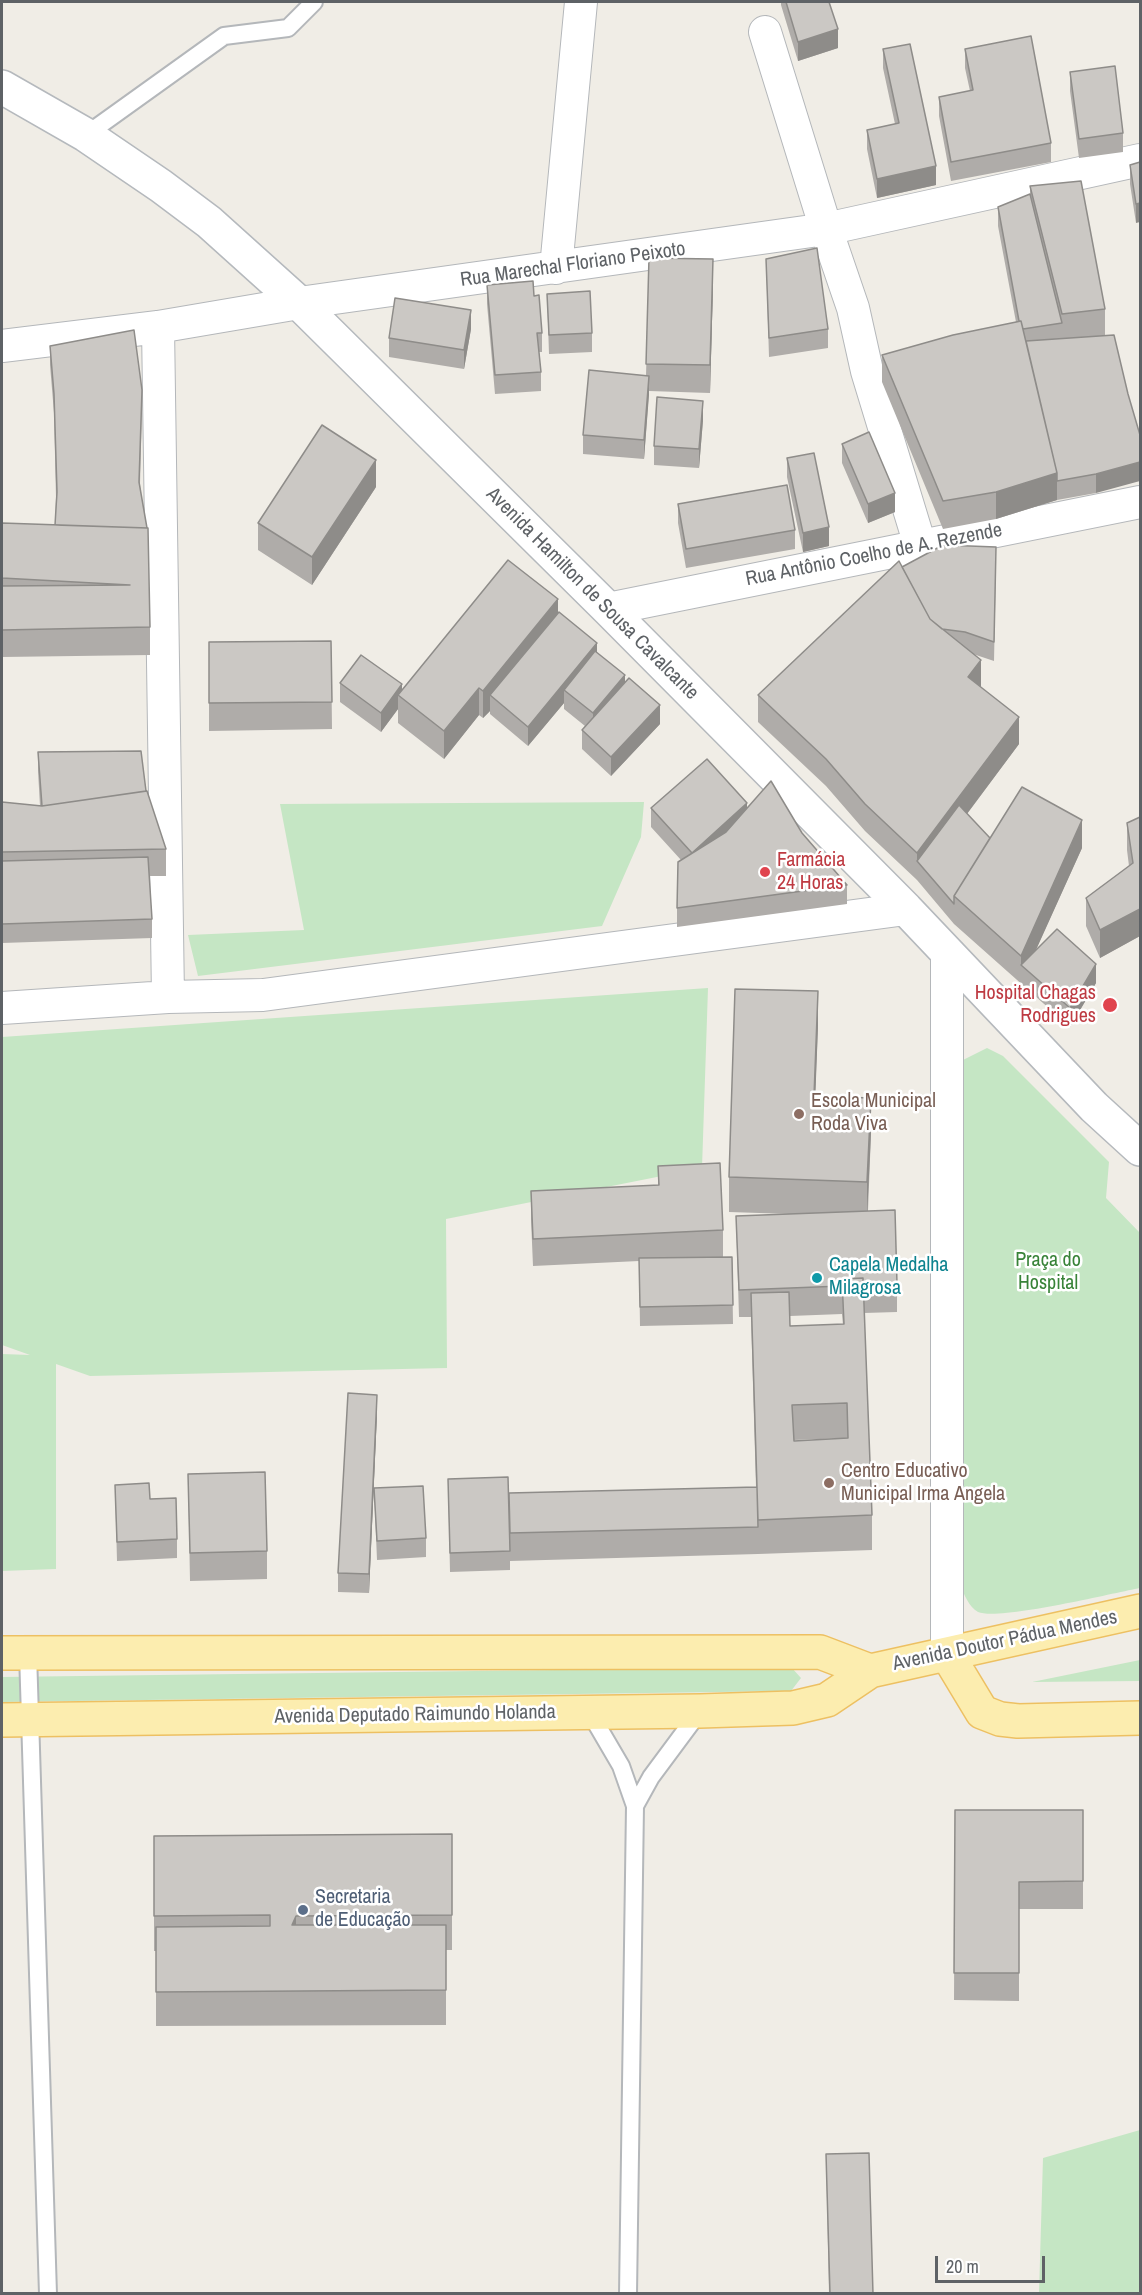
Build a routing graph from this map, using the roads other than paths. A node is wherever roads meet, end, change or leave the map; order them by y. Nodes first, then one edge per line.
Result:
1 (314, 2) edge
2 (581, 2) edge
3 (765, 32) dead end
4 (2, 87) edge
5 (86, 135) junction
6 (1140, 160) edge
7 (826, 229) junction
8 (556, 268) junction
9 (299, 303) junction
10 (158, 327) junction
11 (2, 346) edge
12 (1140, 502) edge
13 (920, 545) junction
14 (608, 609) junction
15 (906, 909) junction
16 (947, 953) junction
17 (168, 997) junction
18 (2, 1008) edge
19 (1140, 1149) edge
20 (1140, 1611) edge
21 (15, 1653) edge
22 (947, 1654) junction
23 (870, 1671) junction
24 (827, 1700) joint
25 (700, 1712) junction
26 (590, 1713) junction
27 (1140, 1718) edge
28 (15, 1719) edge
29 (635, 1806) junction
30 (48, 2294) edge
31 (628, 2294) edge

1 - 5 lane
2 - 8 street
3 - 7 street
4 - 5 main road, Avenida Hamilton de Sousa Cavalcante
5 - 9 main road, Avenida Hamilton de Sousa Cavalcante
6 - 7 street, Rua Marechal Floriano Peixoto
7 - 8 street, Rua Marechal Floriano Peixoto
7 - 13 street
8 - 9 street, Rua Marechal Floriano Peixoto
9 - 10 street, Rua Marechal Floriano Peixoto
9 - 14 main road, Avenida Hamilton de Sousa Cavalcante
10 - 11 street, Rua Marechal Floriano Peixoto
10 - 17 street
12 - 13 street, Rua Antônio Coelho de A. Rezende
13 - 14 street, Rua Antônio Coelho de A. Rezende
14 - 15 main road, Avenida Hamilton de Sousa Cavalcante
15 - 16 main road, Avenida Hamilton de Sousa Cavalcante
15 - 17 street
16 - 19 main road, Avenida Hamilton de Sousa Cavalcante
16 - 22 street
17 - 18 street
20 - 22 main road, Avenida Doutor Pádua Mendes
21 - 23 main road, Avenida Doutor Pádua Mendes
21 - 28 lane
22 - 23 main road, Avenida Doutor Pádua Mendes
22 - 27 main road
23 - 24 main road, Avenida Doutor Pádua Mendes
24 - 25 main road, Avenida Deputado Raimundo Holanda
25 - 26 main road, Avenida Deputado Raimundo Holanda
25 - 29 lane
26 - 28 main road, Avenida Deputado Raimundo Holanda
26 - 29 lane
28 - 30 lane
29 - 31 lane

